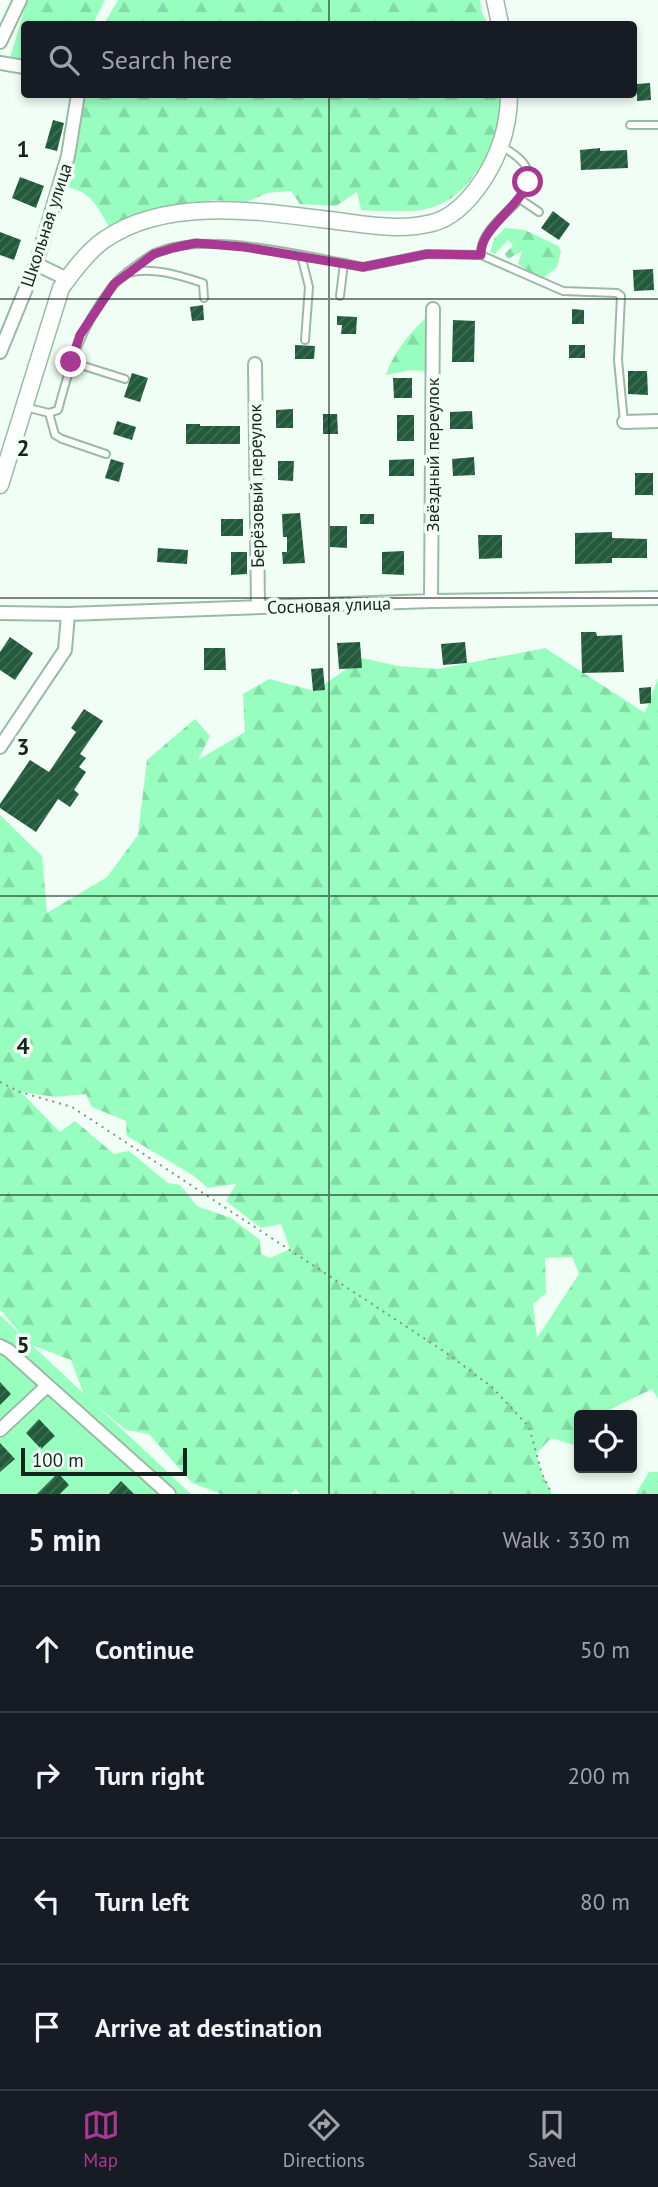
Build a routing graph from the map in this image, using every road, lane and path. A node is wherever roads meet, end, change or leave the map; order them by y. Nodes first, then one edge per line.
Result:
1 (20, 0) edge
2 (495, 0) edge
3 (499, 21) edge
4 (0, 42) edge
5 (0, 64) edge
6 (21, 67) edge
7 (77, 98) edge
8 (508, 98) edge
9 (630, 125) dead end
10 (658, 125) edge
11 (501, 146) junction
12 (520, 199) junction
13 (539, 212) dead end
14 (301, 255) junction
15 (481, 255) junction
16 (344, 263) junction
17 (36, 264) junction
18 (126, 273) junction
19 (67, 279) junction
20 (340, 296) dead end
21 (204, 298) dead end
22 (433, 309) dead end
23 (305, 340) dead end
24 (0, 352) edge
25 (71, 362) junction
26 (255, 364) dead end
27 (125, 379) dead end
28 (24, 406) junction
29 (49, 413) junction
30 (658, 421) edge
31 (624, 422) joint
32 (106, 454) dead end
33 (1, 477) edge
34 (658, 598) edge
35 (431, 601) junction
36 (258, 607) junction
37 (0, 613) edge
38 (68, 614) junction
39 (0, 747) edge
40 (0, 1082) edge
41 (0, 1346) edge
42 (47, 1386) junction
43 (0, 1430) edge
44 (169, 1494) edge
45 (552, 1494) edge

1 - 4 street
2 - 3 street
5 - 6 street
7 - 17 street, Школьная улица
8 - 11 street
9 - 10 lane
11 - 12 lane
11 - 19 street
12 - 13 lane
12 - 15 lane
14 - 16 lane
14 - 18 lane
14 - 23 lane
15 - 16 lane
15 - 31 lane
16 - 20 lane
17 - 19 street
17 - 24 street, Школьная улица
18 - 21 lane
18 - 25 lane
19 - 28 street
22 - 35 street, Звёздный переулок
25 - 27 lane
25 - 29 lane
26 - 36 street, Берёзовый переулок
28 - 29 lane
28 - 33 street
29 - 32 lane
30 - 31 street
34 - 35 street, Сосновая улица
35 - 36 street, Сосновая улица
36 - 38 street, Сосновая улица
37 - 38 street, Сосновая улица
38 - 39 street
40 - 45 path
41 - 42 street
42 - 43 street
42 - 44 street

